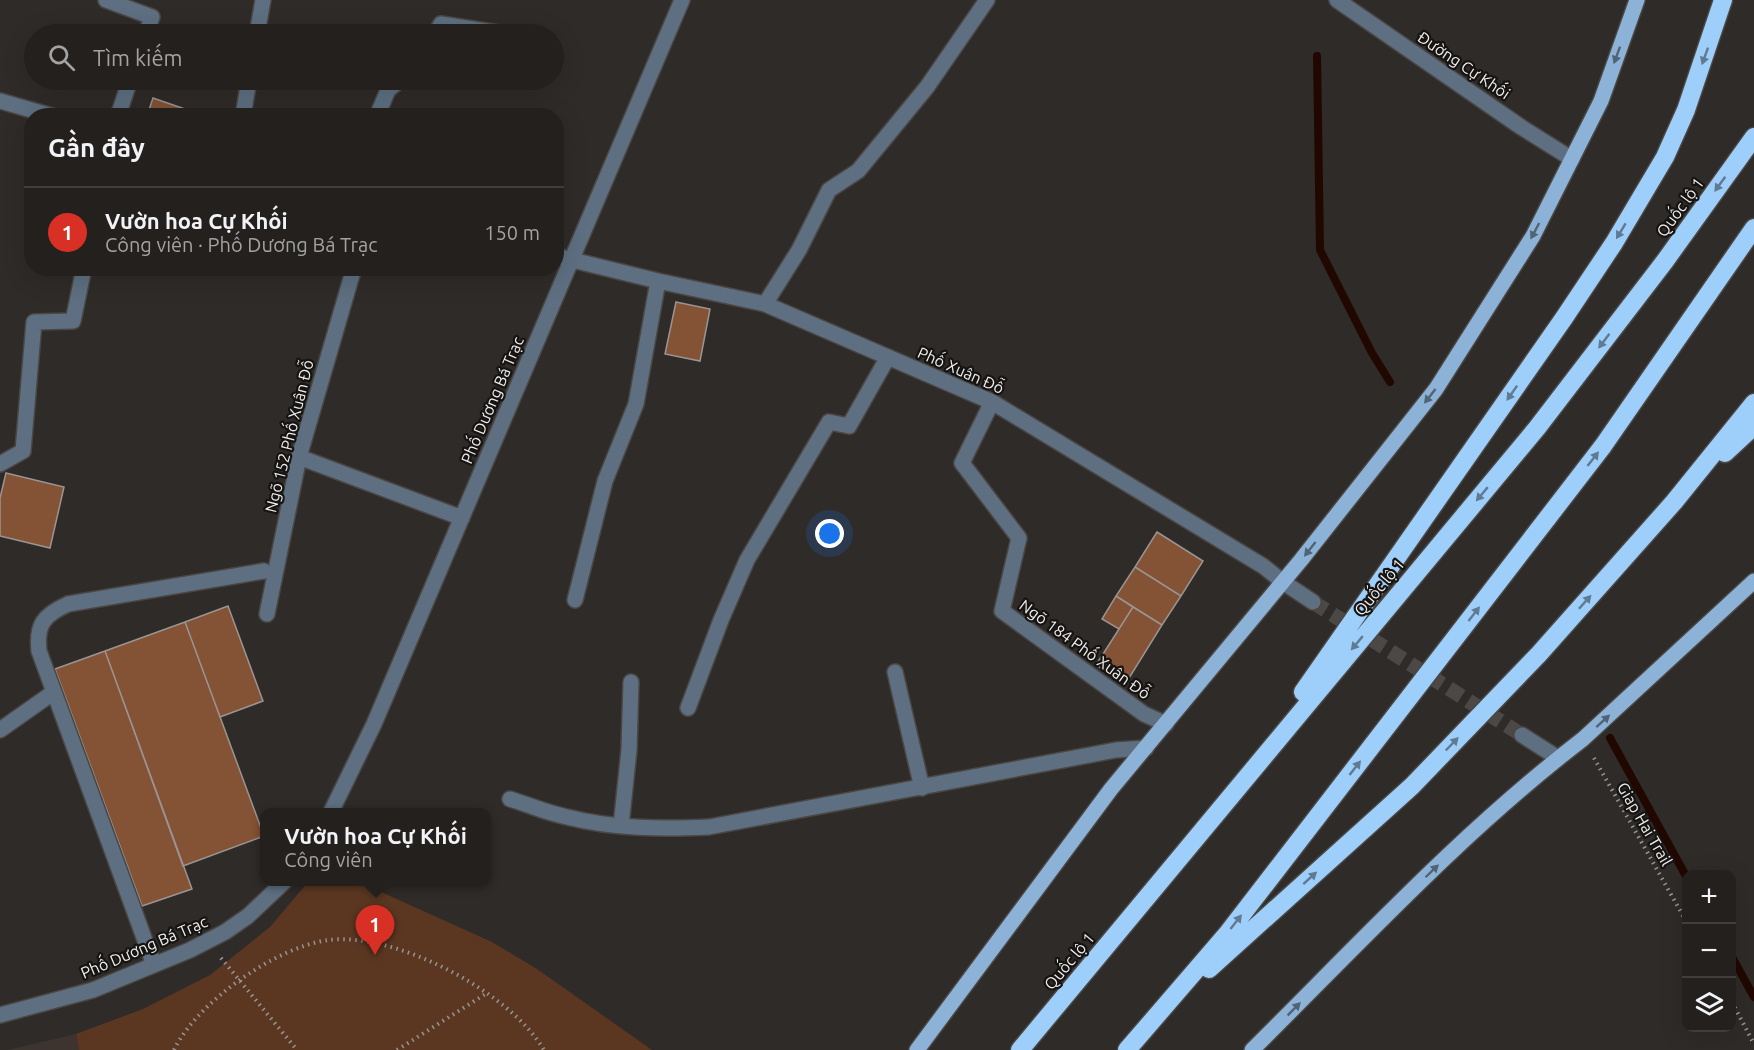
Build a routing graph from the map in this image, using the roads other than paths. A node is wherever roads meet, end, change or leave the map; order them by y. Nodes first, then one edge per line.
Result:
1 (106, 0) edge
2 (263, 0) edge
3 (682, 0) edge
4 (987, 0) edge
5 (1337, 0) edge
6 (1637, 0) edge
7 (1723, 0) edge
8 (150, 24) edge
9 (259, 24) edge
10 (127, 90) edge
11 (247, 90) edge
12 (388, 90) edge
13 (0, 100) edge
14 (26, 108) edge
15 (121, 108) edge
16 (244, 108) edge
17 (380, 108) edge
18 (1754, 137) edge
19 (1572, 159) junction
20 (1754, 228) edge
21 (564, 258) edge
22 (82, 276) edge
23 (352, 276) edge
24 (557, 276) edge
25 (658, 281) junction
26 (765, 304) junction
27 (888, 357) junction
28 (992, 402) junction
29 (1754, 403) edge
30 (1754, 426) edge
31 (299, 457) junction
32 (0, 464) edge
33 (1674, 502) junction
34 (462, 518) junction
35 (264, 571) dead end
36 (1754, 581) edge
37 (1282, 582) junction
38 (1748, 594) edge
39 (575, 600) dead end
40 (1313, 602) tunnel mouth
41 (267, 614) dead end
42 (895, 672) dead end
43 (631, 682) dead end
44 (54, 692) junction
45 (688, 708) dead end
46 (1166, 724) junction
47 (0, 730) edge
48 (1522, 735) tunnel mouth
49 (1146, 748) junction
50 (1558, 758) junction
51 (921, 788) junction
52 (510, 799) dead end
53 (1221, 807) junction
54 (333, 808) edge
55 (621, 826) junction
56 (281, 886) edge
57 (154, 966) junction
58 (0, 1015) edge
59 (1158, 1016) junction
60 (917, 1050) edge
61 (1020, 1050) edge
62 (1127, 1050) edge
63 (1252, 1050) edge

1 - 8 street
2 - 9 street
3 - 21 street, Phố Dương Bá Trạc
4 - 26 street
5 - 19 street, Đường Cự Khối
6 -> 19 main road
7 -> 53 highway
10 - 15 street
11 - 16 street
12 - 17 street
13 - 14 street
18 -> 53 highway, Quốc lộ 1
19 -> 37 main road
59 -> 20 highway
21 - 25 street, Phố Xuân Đỗ
22 - 32 street
23 - 31 street, Ngõ 152 Phố Xuân Đỗ
24 - 34 street, Phố Dương Bá Trạc
25 - 26 street, Phố Xuân Đỗ
25 - 39 street
26 - 27 street, Phố Xuân Đỗ
27 - 28 street, Phố Xuân Đỗ
27 - 45 street
28 - 37 street, Phố Xuân Đỗ
28 - 46 street, Ngõ 184 Phố Xuân Đỗ
29 - 33 highway
30 - 33 highway
31 - 34 street
31 - 41 street, Ngõ 152 Phố Xuân Đỗ
59 -> 33 highway
34 - 54 street, Phố Dương Bá Trạc
35 - 44 street
36 - 38 main road
37 - 40 street, Phố Xuân Đỗ
37 - 46 main road
50 -> 38 main road
42 - 51 street
43 - 55 street
44 - 47 street
44 - 57 street
46 - 49 main road
48 - 50 street
49 - 51 street
49 - 60 main road
63 -> 50 main road
51 - 55 street
52 - 55 street
53 - 61 highway, Quốc lộ 1
56 - 57 street, Phố Dương Bá Trạc
57 - 58 street, Phố Dương Bá Trạc
59 - 62 highway

